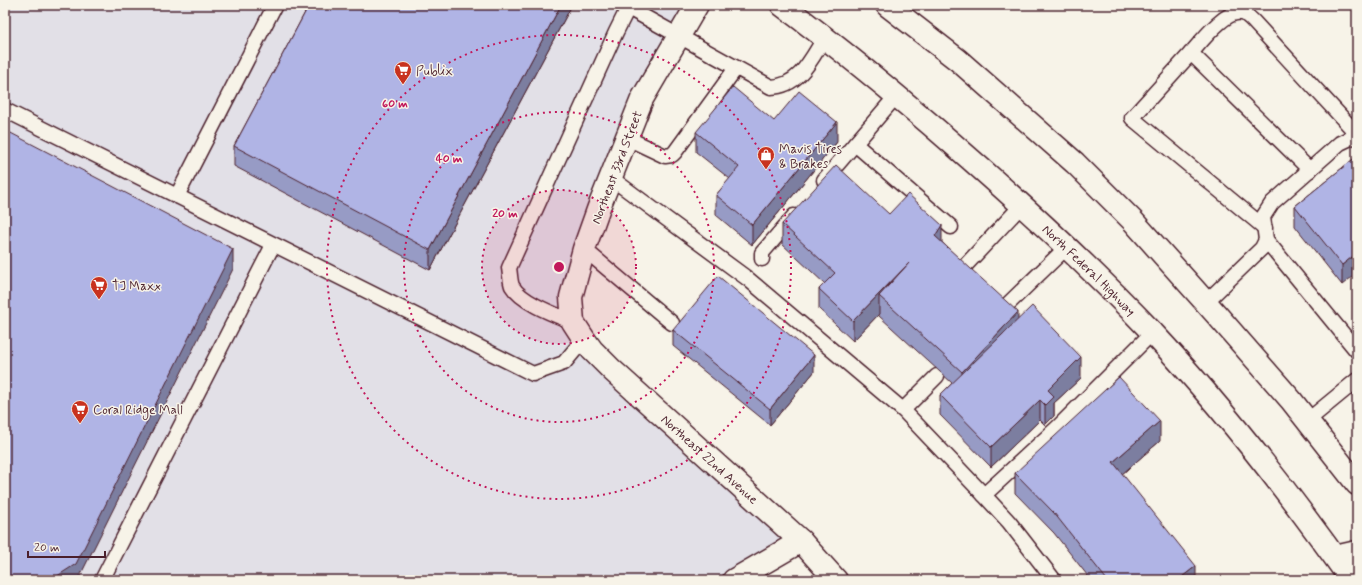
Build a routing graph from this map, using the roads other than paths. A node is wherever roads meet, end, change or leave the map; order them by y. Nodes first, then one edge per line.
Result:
1 (275, 5) edge
2 (697, 5) edge
3 (782, 5) edge
4 (887, 5) edge
5 (625, 6) edge
6 (678, 36) junction
7 (825, 37) junction
8 (1191, 53) junction
9 (736, 68) junction
10 (897, 95) junction
11 (5, 110) edge
12 (1357, 134) edge
13 (627, 138) junction
14 (855, 144) junction
15 (1310, 170) junction
16 (611, 178) junction
17 (814, 192) edge
18 (176, 196) junction
19 (804, 204) edge
20 (1022, 205) junction
21 (951, 227) dead end
22 (1265, 234) junction
23 (273, 245) junction
24 (1067, 247) junction
25 (584, 249) junction
26 (762, 259) dead end
27 (963, 268) edge
28 (1206, 302) junction
29 (1008, 305) edge
30 (672, 323) dead end
31 (578, 330) junction
32 (1152, 333) junction
33 (1357, 350) edge
34 (937, 376) dead end
35 (1357, 380) edge
36 (903, 410) junction
37 (1307, 421) junction
38 (1357, 484) edge
39 (984, 494) junction
40 (801, 540) junction
41 (1357, 552) edge
42 (1335, 557) junction
43 (102, 580) edge
44 (734, 580) edge
45 (836, 580) edge
46 (1054, 580) edge
47 (1351, 580) edge

1 - 18 lane
2 - 6 main road, Northeast 33rd Street
3 - 7 main road, North Federal Highway
4 - 28 main road
5 - 6 lane
5 - 31 lane
6 - 9 lane
6 - 13 main road, Northeast 33rd Street
7 - 9 lane
7 - 10 main road, North Federal Highway
8 - 12 lane
8 - 15 lane
8 - 22 lane
9 - 13 lane
10 - 14 lane
10 - 20 main road, North Federal Highway
11 - 18 lane
12 - 15 lane
13 - 16 main road, Northeast 33rd Street
14 - 17 lane
14 - 21 lane
15 - 22 lane
16 - 25 main road, Northeast 33rd Street
16 - 36 lane
18 - 23 lane
19 - 26 lane
20 - 24 main road, North Federal Highway
20 - 27 lane
22 - 28 lane
22 - 33 lane
23 - 31 lane
23 - 43 lane
24 - 29 lane
24 - 32 main road, North Federal Highway
25 - 30 lane
25 - 31 main road, Northeast 33rd Street
28 - 37 main road
31 - 40 main road, Northeast 22nd Avenue
32 - 39 lane
32 - 42 main road, North Federal Highway
34 - 36 lane
35 - 37 lane
36 - 39 lane
37 - 38 main road
39 - 46 lane
40 - 44 main road
40 - 45 main road, Northeast 22nd Avenue
41 - 42 main road
42 - 47 main road, North Federal Highway

